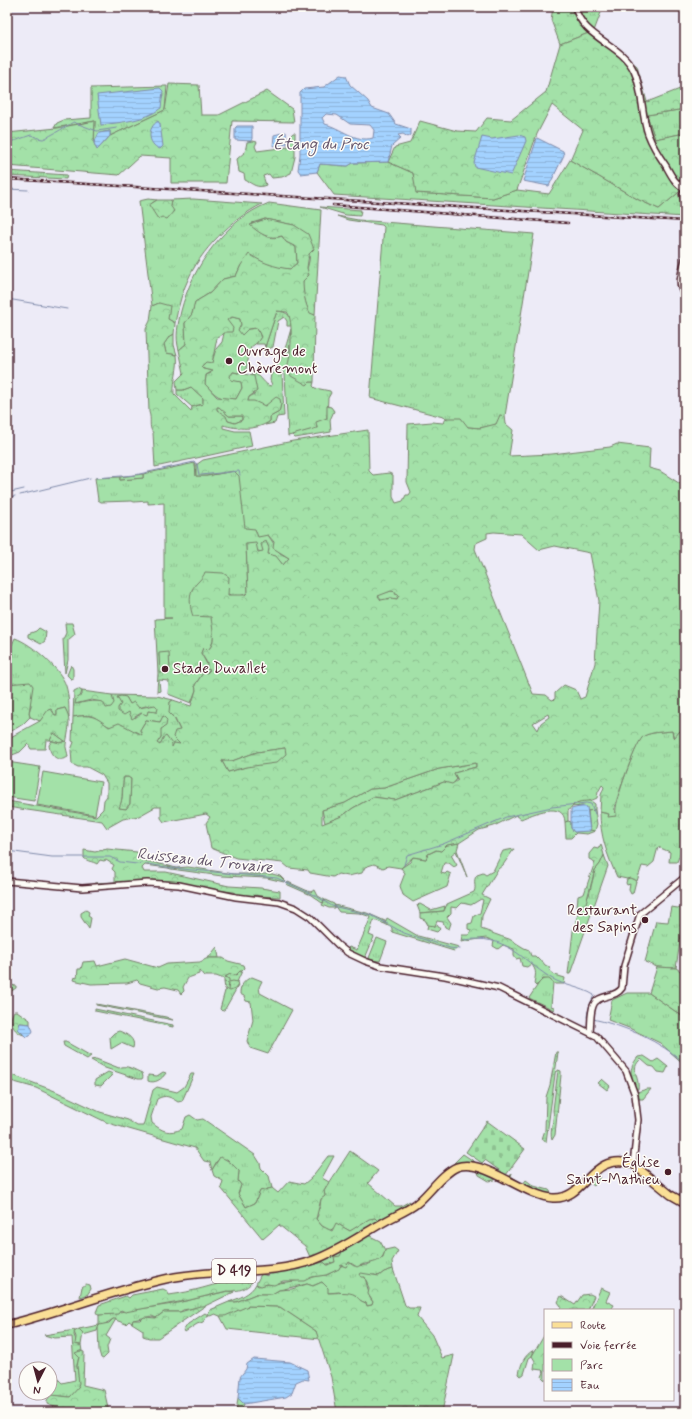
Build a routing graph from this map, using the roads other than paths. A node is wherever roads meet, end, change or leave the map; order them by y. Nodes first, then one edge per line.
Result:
1 (575, 7) edge
2 (685, 190) edge
3 (685, 200) edge
4 (685, 259) edge
5 (685, 296) edge
6 (685, 878) edge
7 (7, 881) edge
8 (590, 1032) junction
9 (633, 1164) junction
10 (685, 1200) edge
11 (685, 1203) edge
12 (7, 1325) edge

1 - 2 street
2 - 3 street
4 - 5 street
6 - 8 street
7 - 8 street
8 - 9 street
9 - 10 main road
9 - 11 main road
9 - 12 main road, D 419

